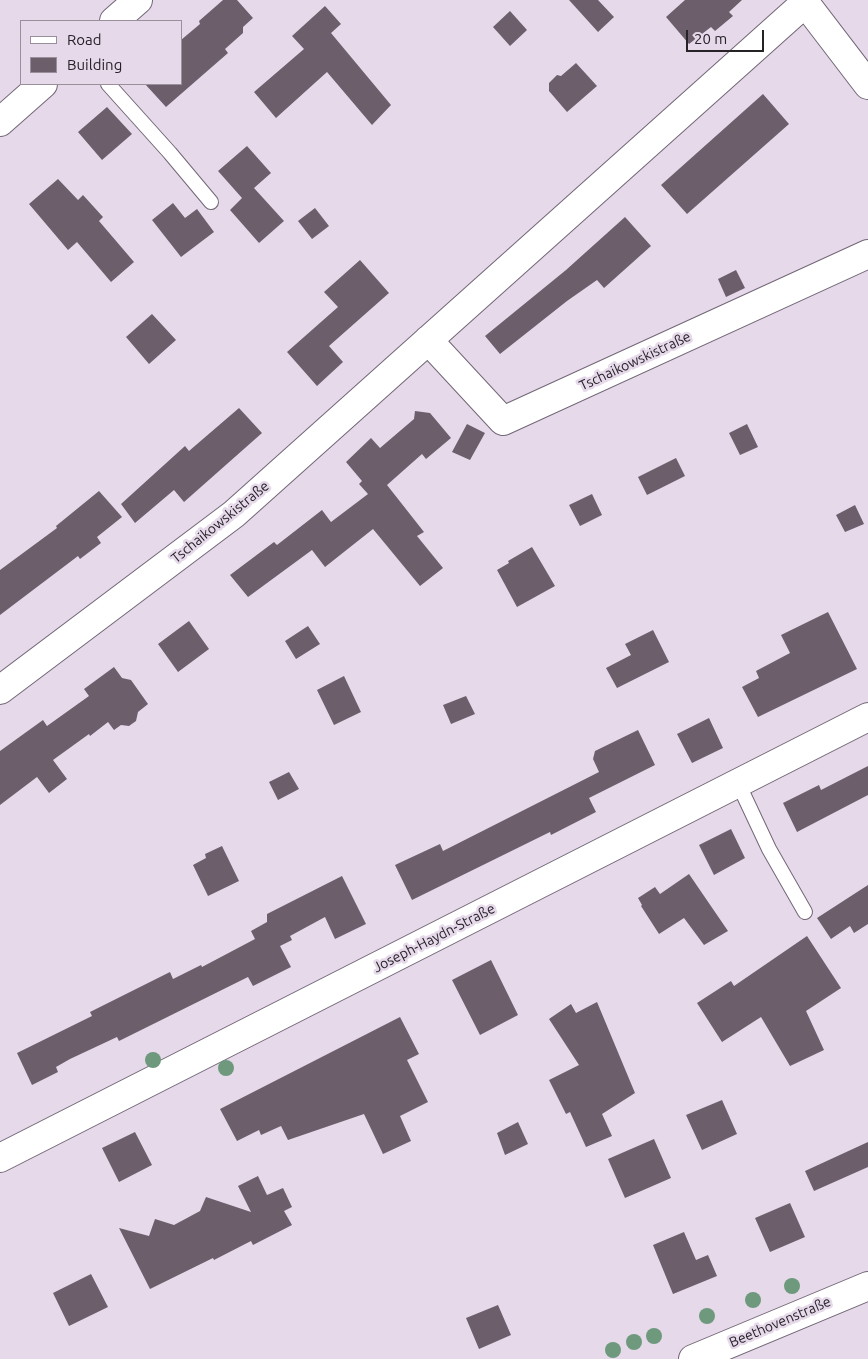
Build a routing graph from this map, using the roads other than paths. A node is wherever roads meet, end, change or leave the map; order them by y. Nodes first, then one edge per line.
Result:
1 (138, 0) edge
2 (804, 1) edge
3 (115, 20) edge
4 (42, 85) edge
5 (109, 85) edge
6 (868, 85) edge
7 (0, 122) edge
8 (211, 202) dead end
9 (868, 254) edge
10 (428, 340) junction
11 (0, 690) edge
12 (868, 717) edge
13 (738, 783) junction
14 (805, 912) dead end
15 (0, 1158) edge
16 (868, 1286) edge
17 (693, 1359) edge

1 - 3 street
2 - 6 street
2 - 10 street, Tschaikowskistraße
4 - 7 street
5 - 8 lane
9 - 10 street, Tschaikowskistraße
10 - 11 street, Tschaikowskistraße
12 - 13 street, Joseph-Haydn-Straße
13 - 14 lane
13 - 15 street, Joseph-Haydn-Straße
16 - 17 street, Beethovenstraße

